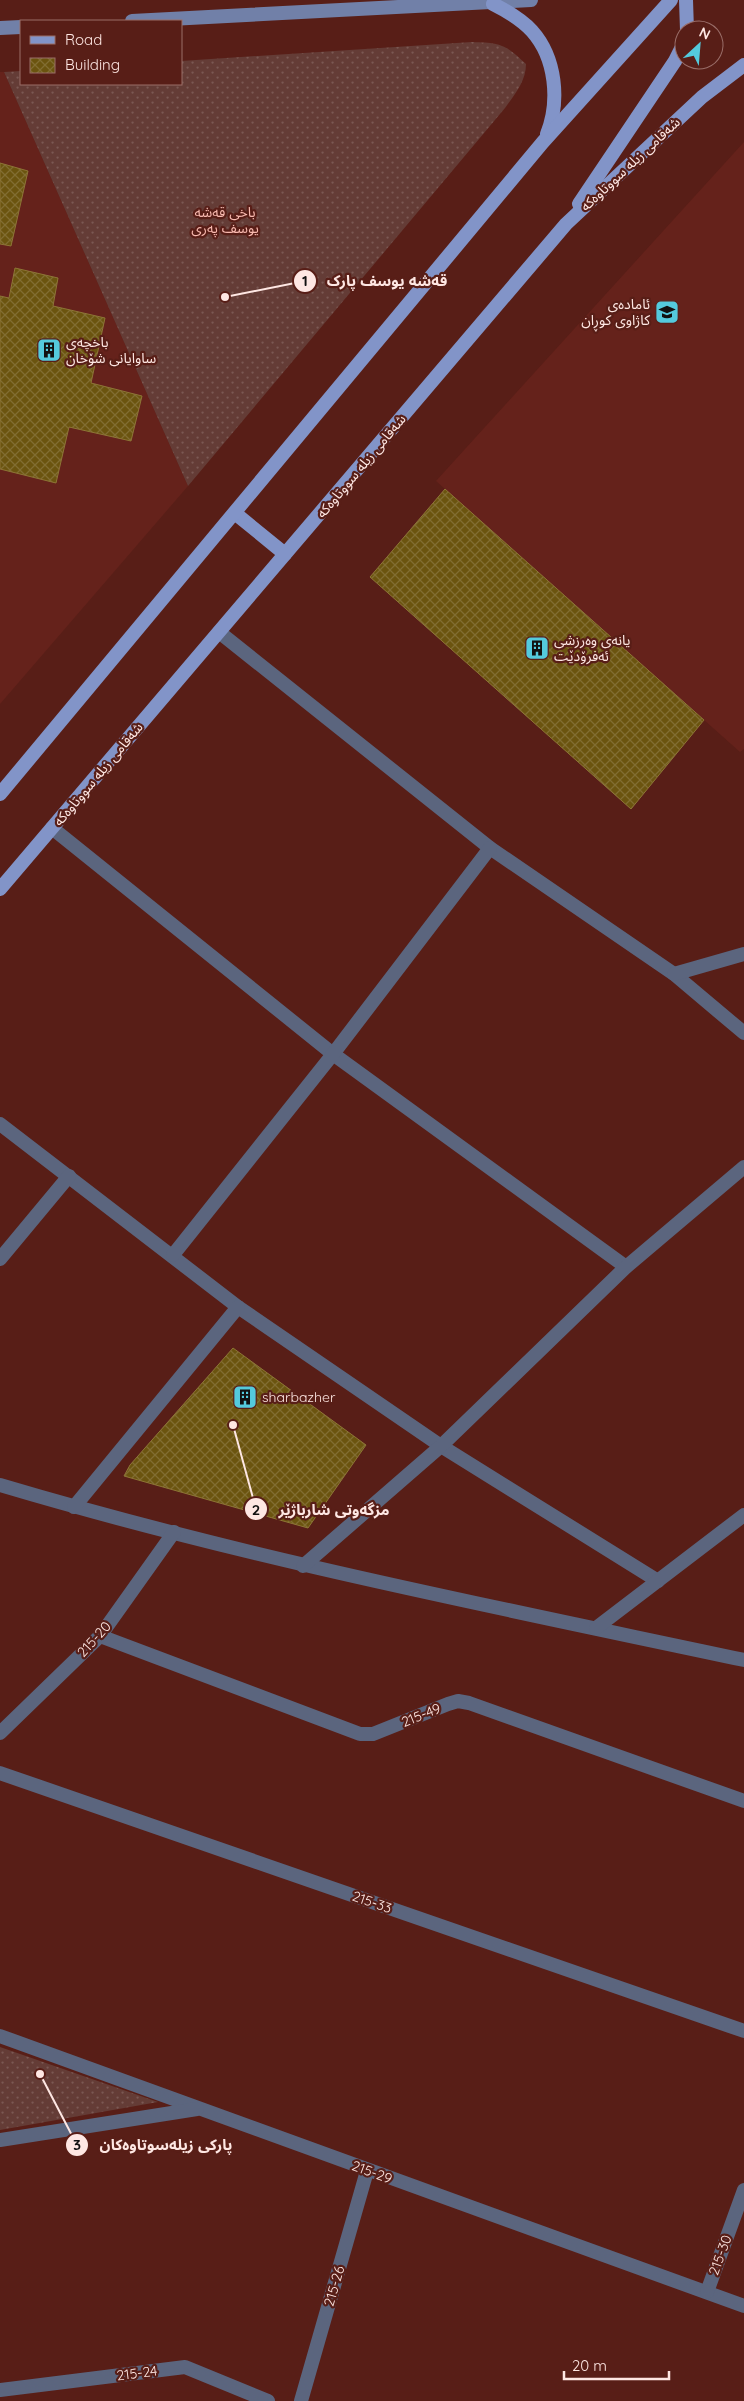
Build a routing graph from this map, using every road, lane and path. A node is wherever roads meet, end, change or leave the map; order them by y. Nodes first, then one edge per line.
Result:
1 (531, 0) edge
2 (671, 0) edge
3 (686, 0) edge
4 (493, 4) junction
5 (153, 20) edge
6 (687, 20) edge
7 (20, 27) edge
8 (0, 28) edge
9 (674, 62) edge
10 (744, 65) edge
11 (543, 142) junction
12 (566, 224) junction
13 (236, 514) junction
14 (285, 554) junction
15 (219, 632) junction
16 (0, 794) edge
17 (52, 828) junction
18 (490, 848) junction
19 (0, 889) edge
20 (744, 954) edge
21 (674, 974) junction
22 (744, 1033) edge
23 (333, 1054) junction
24 (0, 1124) edge
25 (744, 1167) edge
26 (69, 1176) junction
27 (173, 1255) junction
28 (0, 1258) edge
29 (626, 1267) junction
30 (238, 1307) junction
31 (441, 1446) junction
32 (0, 1485) edge
33 (74, 1507) junction
34 (744, 1515) edge
35 (174, 1532) junction
36 (303, 1566) junction
37 (658, 1581) junction
38 (596, 1628) junction
39 (100, 1636) junction
40 (744, 1660) edge
41 (0, 1733) edge
42 (0, 1773) edge
43 (744, 1801) edge
44 (744, 2031) edge
45 (0, 2036) edge
46 (198, 2109) junction
47 (0, 2140) edge
48 (367, 2171) junction
49 (744, 2190) edge
50 (707, 2292) junction
51 (744, 2306) edge
52 (0, 2390) edge
53 (268, 2401) edge
54 (301, 2401) edge

1 - 4 main road
2 - 11 main road
3 - 6 main road
4 - 5 main road
4 - 11 main road
7 - 8 main road
9 - 12 main road
10 - 12 main road, شەقامی زیلە سووتاوەکە
11 - 13 main road
12 - 14 main road, شەقامی زیلە سووتاوەکە
13 - 14 main road
13 - 16 main road
14 - 15 main road, شەقامی زیلە سووتاوەکە
15 - 17 main road, شەقامی زیلە سووتاوەکە
15 - 18 street
17 - 19 main road, شەقامی زیلە سووتاوەکە
17 - 23 street
18 - 21 street
18 - 23 street
20 - 21 street
21 - 22 street
23 - 27 street
23 - 29 street
24 - 26 street
25 - 29 street
26 - 27 street
26 - 28 street
27 - 30 street
29 - 31 street
30 - 31 street
30 - 33 street
31 - 36 street
31 - 37 street
32 - 33 street
33 - 35 street
34 - 37 street
35 - 36 street
35 - 39 street, 215-20
36 - 38 street
37 - 38 street
38 - 40 street
39 - 41 street, 215-20
39 - 43 street, 215-49
42 - 44 street, 215-33
45 - 46 street, 215-29
46 - 47 street
46 - 48 street, 215-29
48 - 50 street, 215-29
48 - 54 street, 215-26
49 - 50 street, 215-30
50 - 51 street, 215-29
52 - 53 street, 215-24

